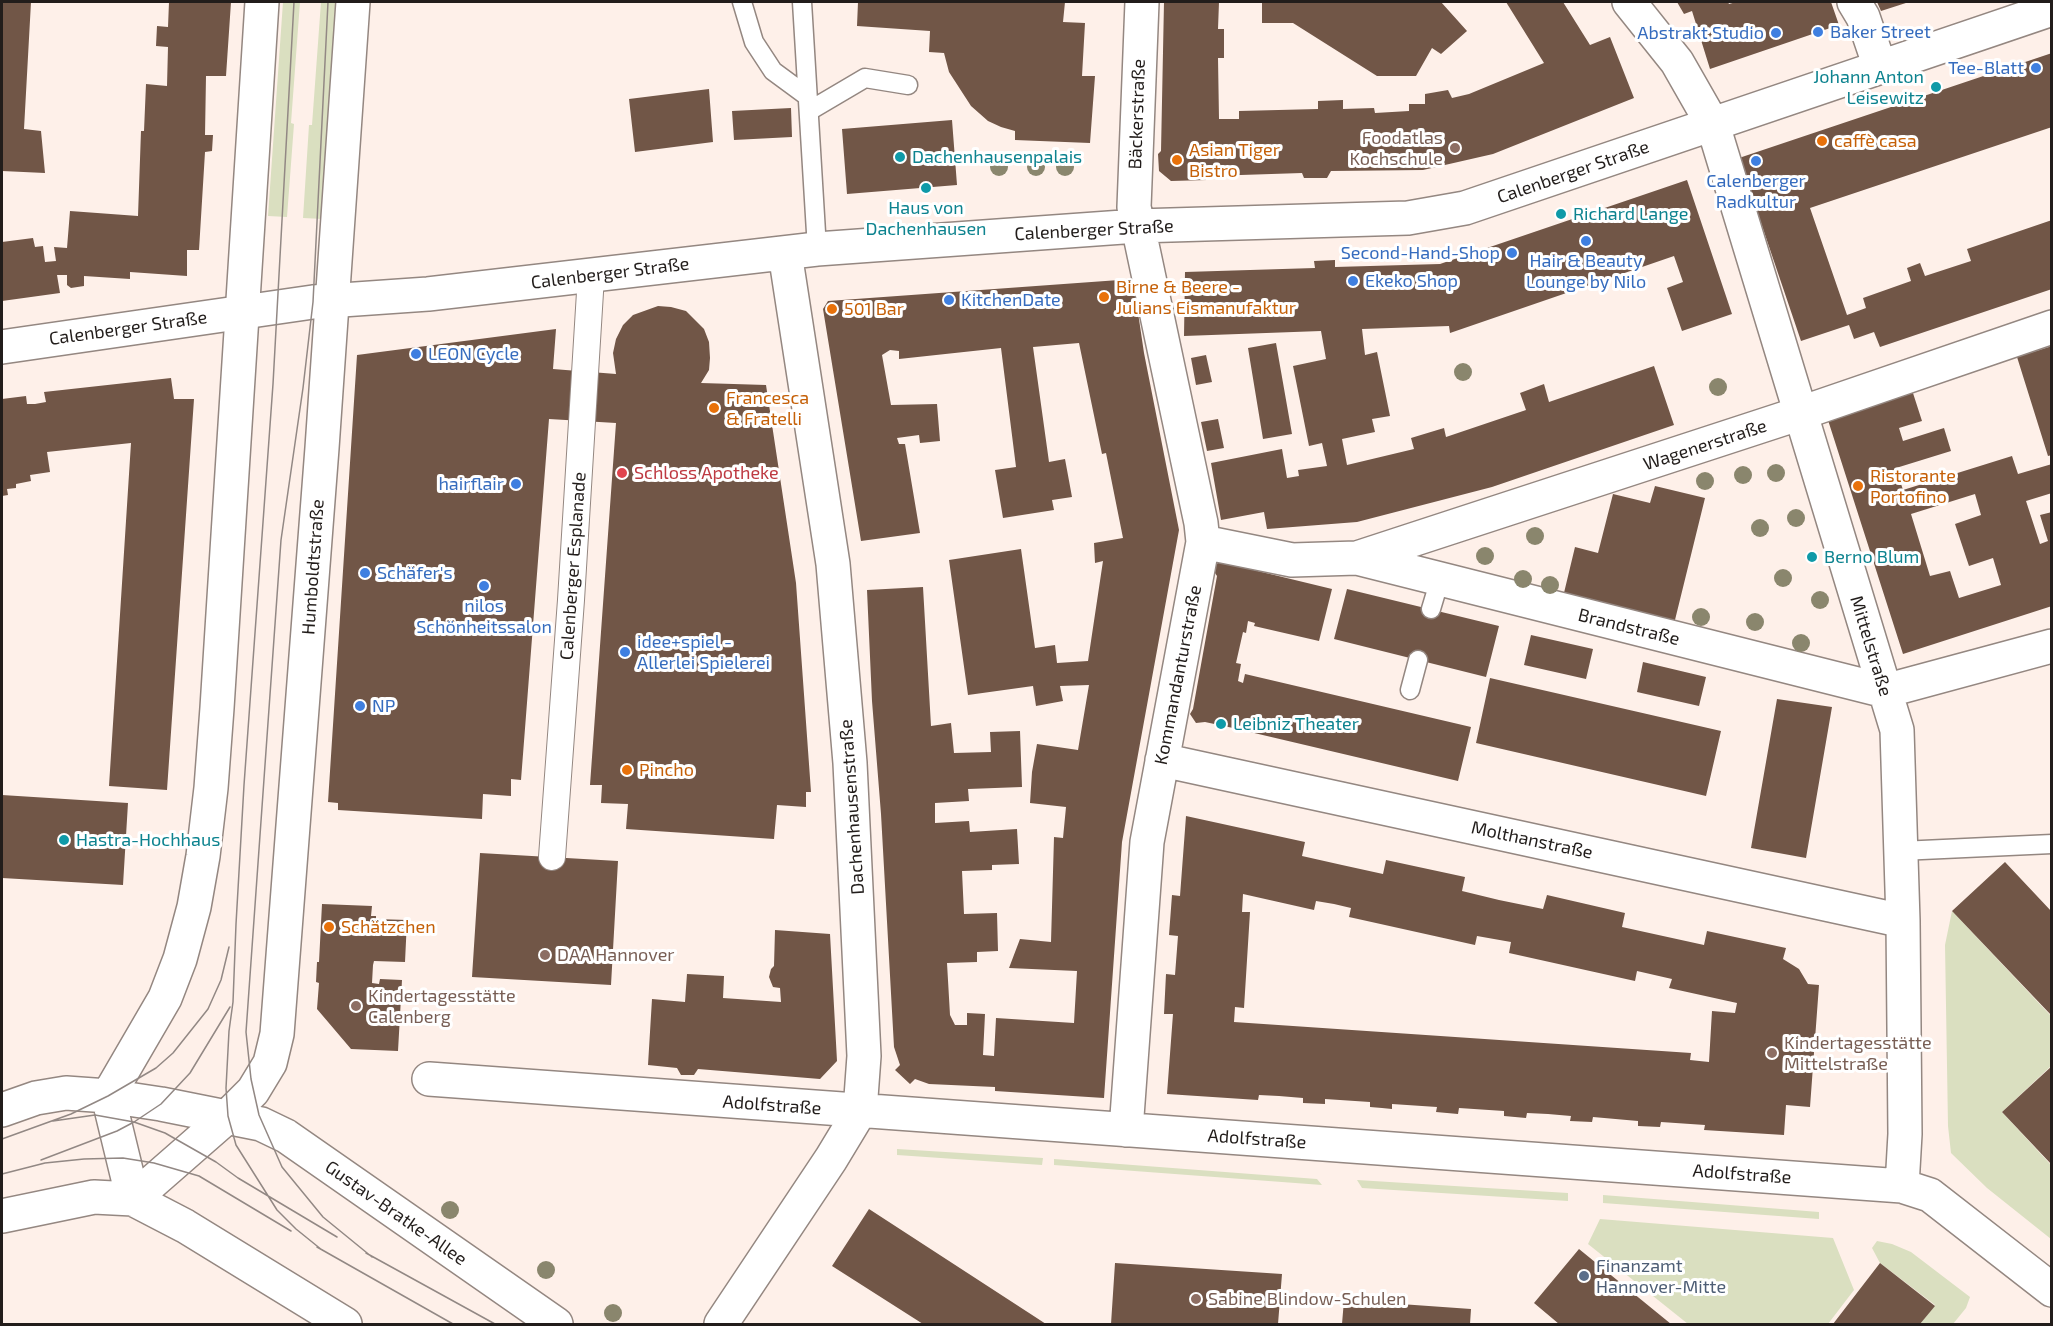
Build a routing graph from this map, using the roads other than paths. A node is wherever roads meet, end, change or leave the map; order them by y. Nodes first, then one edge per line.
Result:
1 (262, 2) edge
2 (353, 2) edge
3 (742, 2) edge
4 (802, 2) edge
5 (1142, 2) edge
6 (1629, 2) edge
7 (1854, 2) edge
8 (2052, 9) edge
9 (1880, 66) junction
10 (908, 85) dead end
11 (808, 103) junction
12 (1713, 124) junction
13 (1137, 226) junction
14 (817, 249) junction
15 (785, 253) junction
16 (591, 276) junction
17 (332, 302) junction
18 (242, 312) junction
19 (2052, 327) edge
20 (2, 347) edge
21 (1802, 413) junction
22 (1203, 542) junction
23 (1357, 558) junction
24 (2052, 646) edge
25 (1418, 660) dead end
26 (1410, 690) dead end
27 (1885, 691) junction
28 (1162, 760) junction
29 (2052, 844) edge
30 (1900, 851) junction
31 (552, 857) dead end
32 (1903, 921) junction
33 (429, 1079) dead end
34 (108, 1096) junction
35 (2, 1110) edge
36 (860, 1111) junction
37 (228, 1116) junction
38 (1126, 1130) junction
39 (1902, 1186) junction
40 (133, 1199) junction
41 (2, 1216) edge
42 (2052, 1290) edge
43 (345, 1324) edge
44 (556, 1324) edge
45 (721, 1324) edge

1 - 18 street
2 - 17 street, Humboldtstraße
3 - 11 lane
4 - 11 lane
5 - 13 street, Bäckerstraße
6 - 12 street, Mittelstraße
7 - 9 street
8 - 9 street, Calenberger Straße
9 - 12 street, Calenberger Straße
10 - 11 lane
11 - 14 lane
12 - 13 street, Calenberger Straße
12 - 21 street, Mittelstraße
13 - 14 street, Calenberger Straße
13 - 22 street, Kommandanturstraße
14 - 15 street, Calenberger Straße
15 - 16 street, Calenberger Straße
15 - 36 street, Dachenhausenstraße
16 - 17 street, Calenberger Straße
16 - 31 street, Calenberger Esplanade
17 - 18 street, Calenberger Straße
17 - 37 street, Humboldtstraße
18 - 20 street, Calenberger Straße
18 - 34 street
19 - 21 street, Wagenerstraße
21 - 23 street, Wagenerstraße
21 - 27 street, Mittelstraße
22 - 23 street, Brandstraße
22 - 28 street, Kommandanturstraße
23 - 27 street, Brandstraße
24 - 27 street, Brandstraße
25 - 26 lane
27 - 30 street, Mittelstraße
28 - 32 street, Molthanstraße
28 - 38 street, Kommandanturstraße
29 - 30 lane
30 - 32 street, Mittelstraße
32 - 39 street, Mittelstraße
33 - 36 street, Adolfstraße
34 - 35 street, Gustav-Bratke-Allee
34 - 37 street, Gustav-Bratke-Allee
34 - 40 street
36 - 38 street, Adolfstraße
36 - 45 street, Dachenhausenstraße
37 - 40 street
37 - 44 street, Gustav-Bratke-Allee
38 - 39 street, Adolfstraße
39 - 42 street, Adolfstraße
40 - 41 street
40 - 43 street

